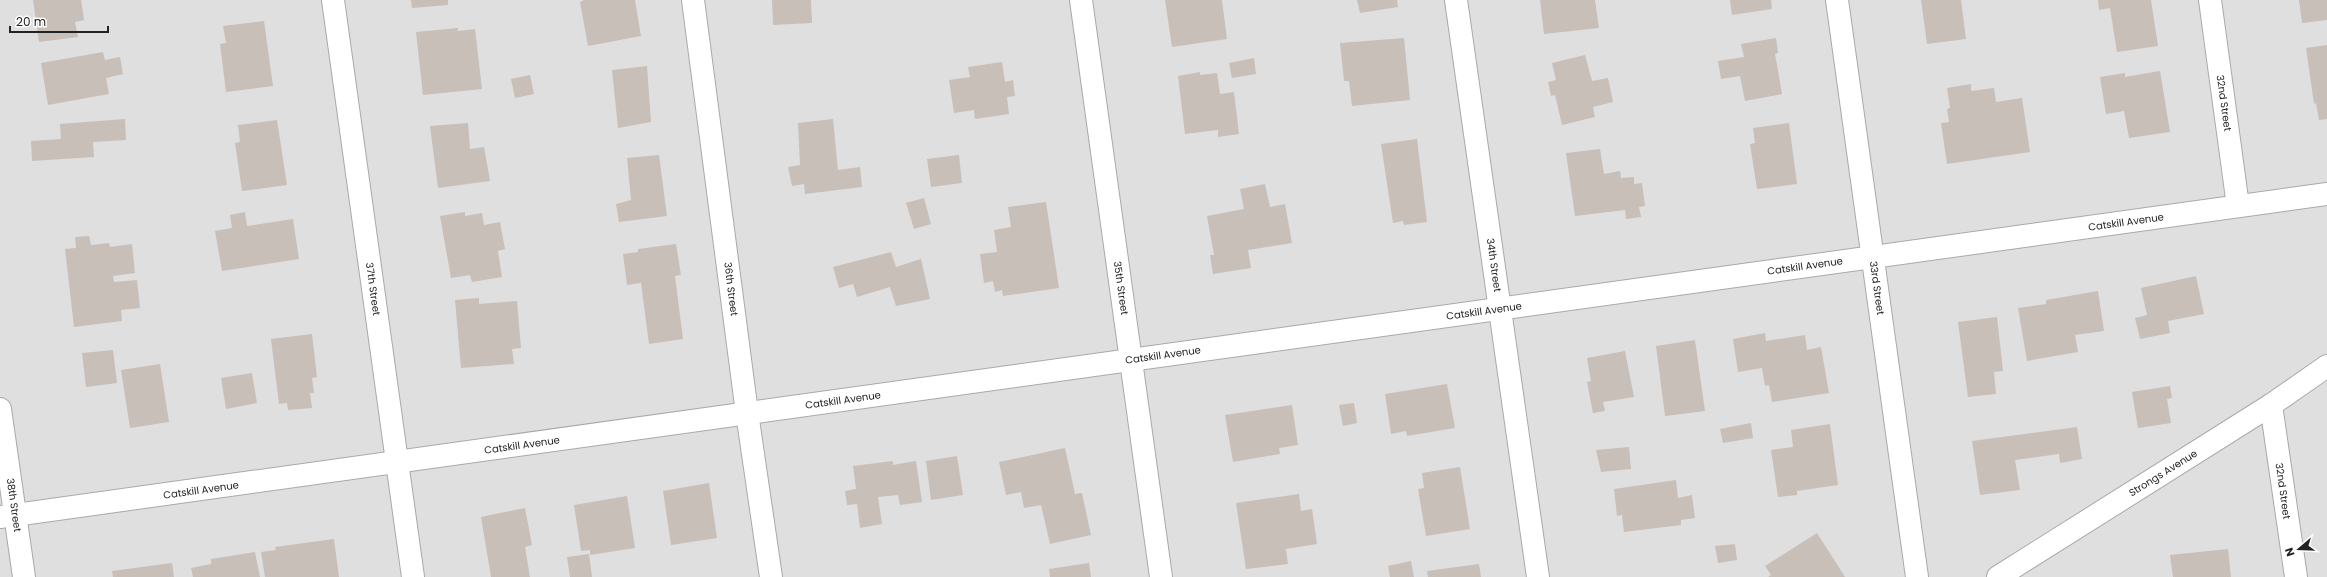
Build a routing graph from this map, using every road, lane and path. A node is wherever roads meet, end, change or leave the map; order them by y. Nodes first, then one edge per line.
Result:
1 (333, 0) edge
2 (693, 0) edge
3 (1081, 0) edge
4 (1456, 0) edge
5 (1837, 0) edge
6 (2210, 0) edge
7 (2327, 194) edge
8 (2238, 206) junction
9 (1873, 256) junction
10 (1500, 309) junction
11 (1131, 360) junction
12 (2327, 366) edge
13 (2271, 405) junction
14 (0, 409) edge
15 (747, 413) junction
16 (397, 462) junction
17 (8, 516) edge
18 (24, 577) edge
19 (413, 577) edge
20 (771, 577) edge
21 (1161, 577) edge
22 (1538, 577) edge
23 (1917, 577) edge
24 (1998, 577) edge
25 (2296, 577) edge

1 - 16 street, 37th Street
2 - 15 street, 36th Street
3 - 11 street, 35th Street
4 - 10 street, 34th Street
5 - 9 street, 33rd Street
6 - 8 street, 32nd Street
7 - 8 street, Catskill Avenue
8 - 9 street, Catskill Avenue
9 - 10 street, Catskill Avenue
9 - 23 street, 33rd Street
10 - 11 street, Catskill Avenue
10 - 22 street, 34th Street
11 - 15 street, Catskill Avenue
11 - 21 street, 35th Street
12 - 13 street, Strongs Avenue
13 - 24 street, Strongs Avenue
13 - 25 street, 32nd Street
14 - 17 street, 38th Street
15 - 16 street, Catskill Avenue
15 - 20 street, 36th Street
16 - 17 street, Catskill Avenue
16 - 19 street, 37th Street
17 - 18 street, 38th Street

